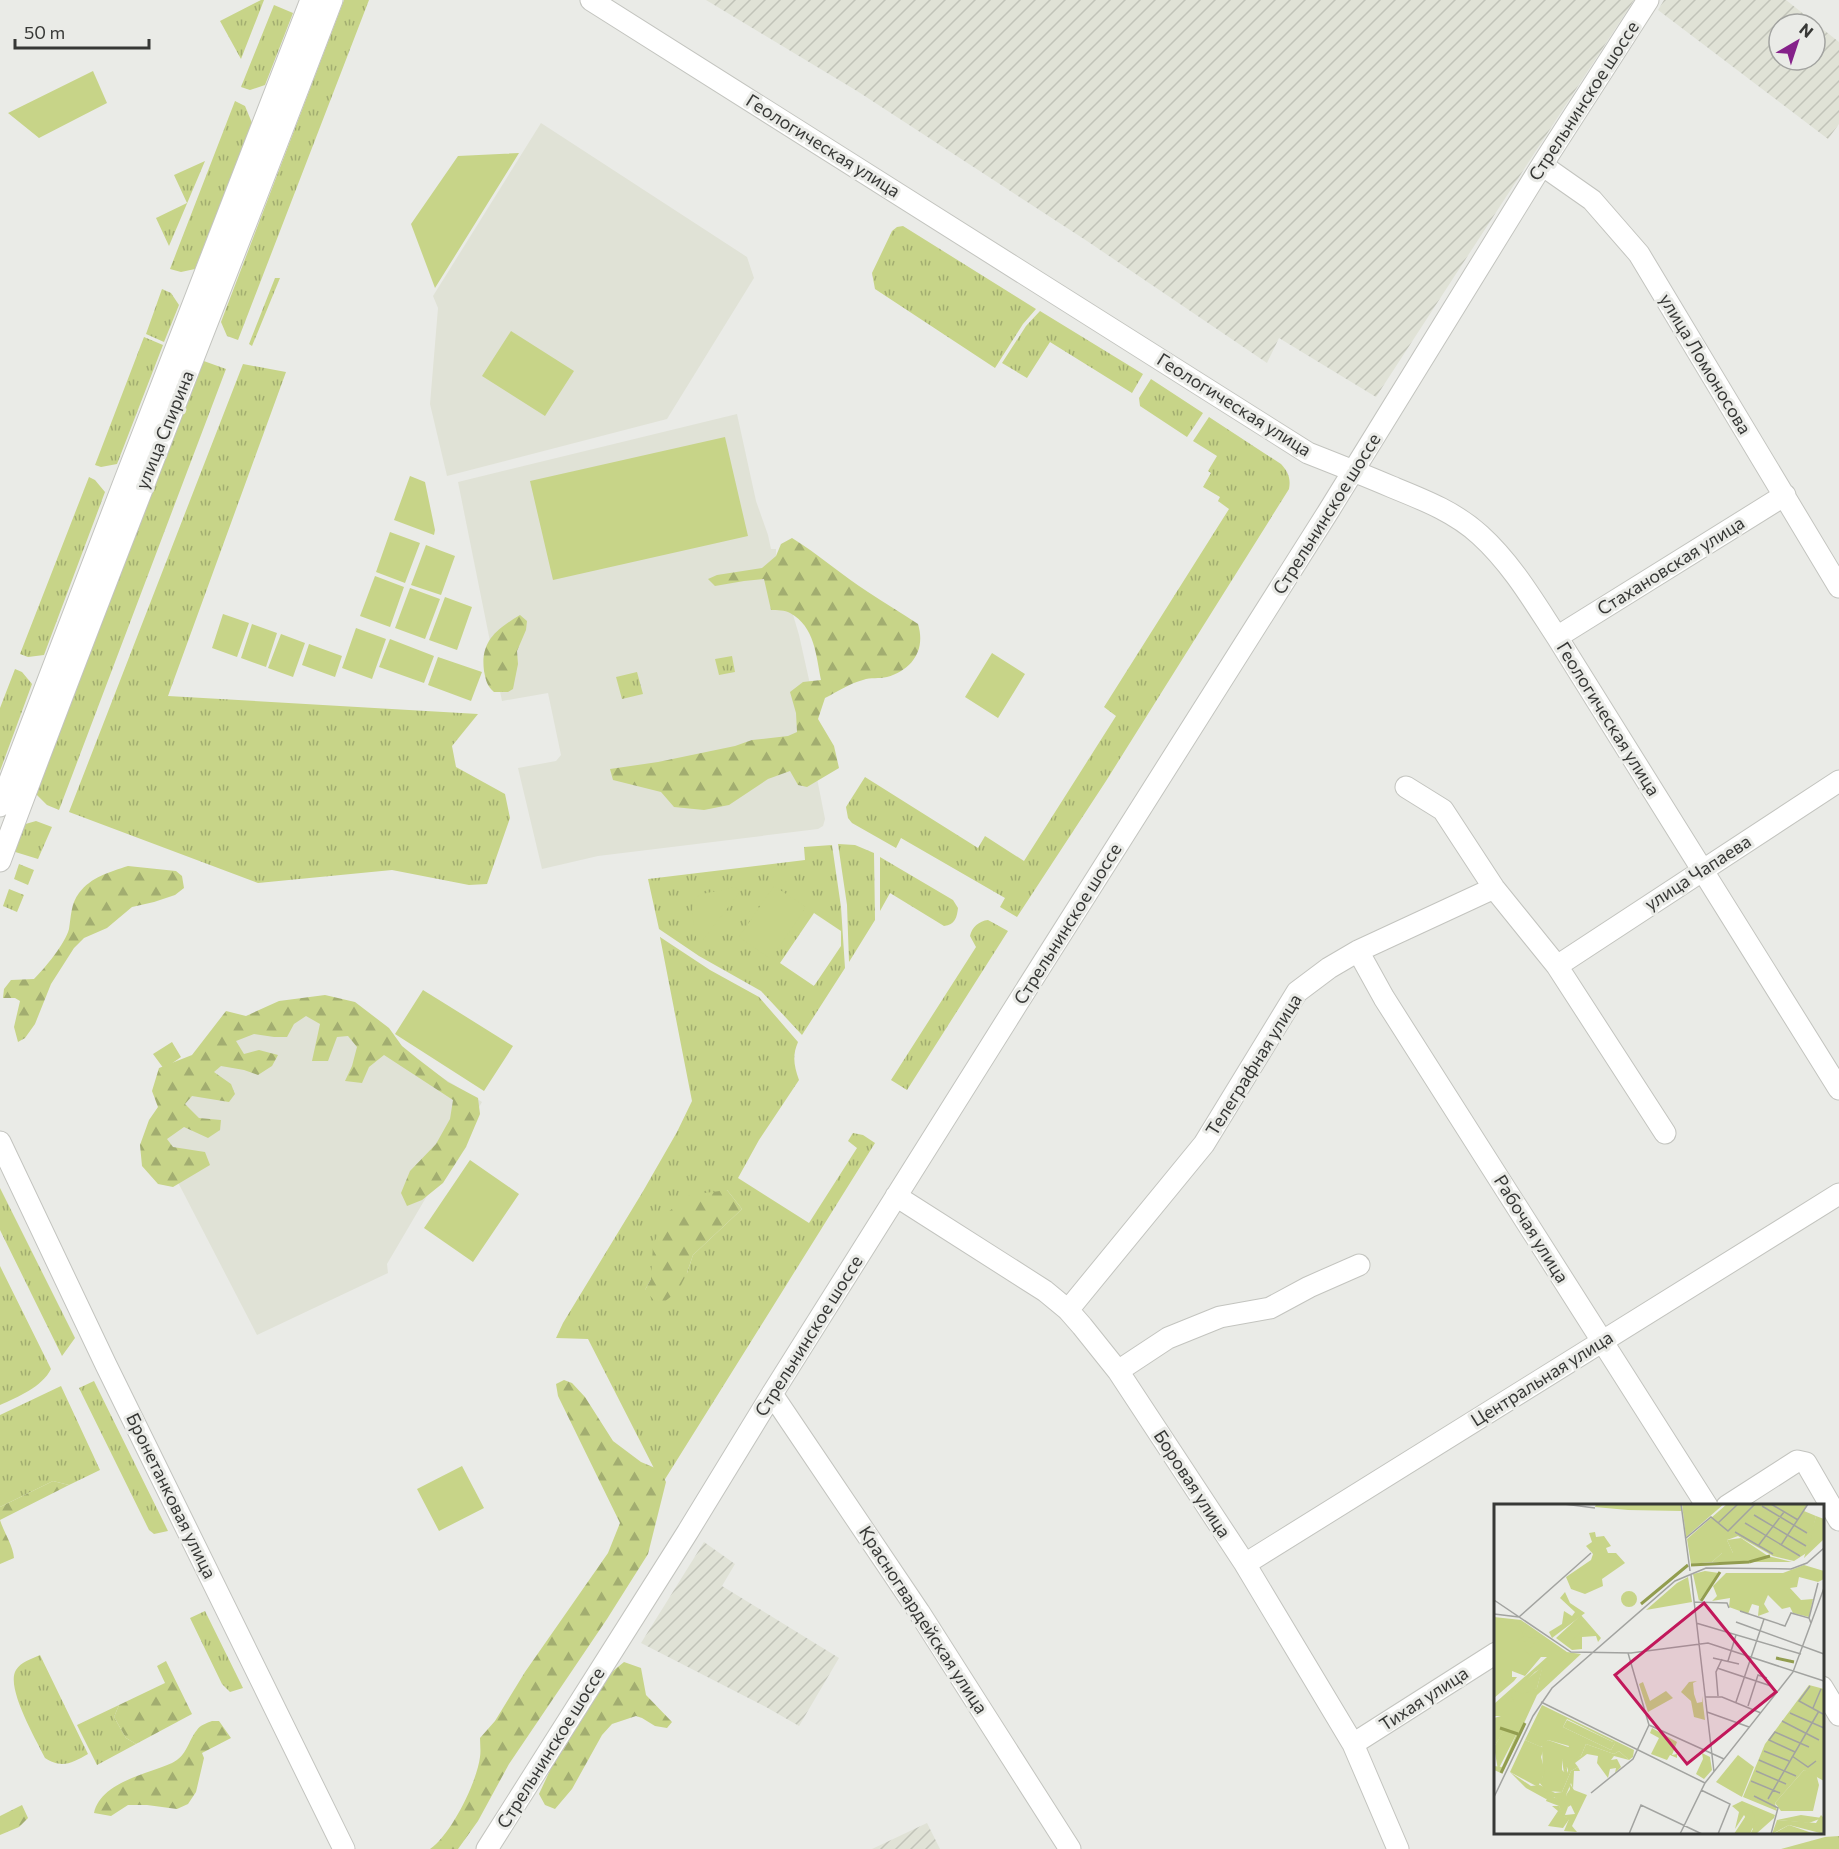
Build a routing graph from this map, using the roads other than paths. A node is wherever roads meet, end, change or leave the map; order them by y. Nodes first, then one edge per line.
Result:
1 (312, 0) edge
2 (332, 0) edge
3 (591, 0) edge
4 (1648, 0) edge
5 (1542, 165) junction
6 (1354, 471) junction
7 (1785, 495) junction
8 (1839, 587) edge
9 (1557, 637) junction
10 (1839, 781) edge
11 (1406, 787) dead end
12 (0, 806) edge
13 (0, 861) edge
14 (1702, 870) junction
15 (1494, 888) junction
16 (1358, 951) junction
17 (1557, 966) junction
18 (1839, 1089) edge
19 (1665, 1132) dead end
20 (0, 1142) edge
21 (1839, 1194) edge
22 (896, 1196) junction
23 (1359, 1265) dead end
24 (1068, 1310) junction
25 (1603, 1342) junction
26 (1118, 1371) junction
27 (772, 1394) junction
28 (1706, 1504) edge
29 (1730, 1504) edge
30 (1839, 1520) edge
31 (1245, 1564) junction
32 (1494, 1654) edge
33 (1824, 1691) edge
34 (1839, 1715) edge
35 (1353, 1744) junction
36 (344, 1849) edge
37 (487, 1849) edge
38 (1070, 1849) edge
39 (1398, 1849) edge

1 - 12 street, улица Спирина
2 - 13 street, улица Спирина
3 - 6 street, Геологическая улица
4 - 5 street, Стрельнинское шоссе
5 - 6 street, Стрельнинское шоссе
5 - 7 street, улица Ломоносова
6 - 9 street, Геологическая улица
6 - 22 street, Стрельнинское шоссе
7 - 8 street, улица Ломоносова
7 - 9 street, Стахановская улица
9 - 14 street, Геологическая улица
10 - 14 street, улица Чапаева
11 - 15 street
14 - 17 street, улица Чапаева
14 - 18 street, Геологическая улица
15 - 16 street, Телеграфная улица
15 - 17 street
16 - 24 street, Телеграфная улица
16 - 25 street, Рабочая улица
17 - 19 street
20 - 36 street, Бронетанковая улица
21 - 25 street, Центральная улица
22 - 24 street, Боровая улица
22 - 27 street, Стрельнинское шоссе
23 - 26 street
24 - 26 street, Боровая улица
25 - 28 street, Рабочая улица
25 - 31 street, Центральная улица
26 - 31 street, Боровая улица
27 - 37 street, Стрельнинское шоссе
27 - 38 street, Красногвардейская улица
29 - 30 street
31 - 35 street, Боровая улица
32 - 35 street, Тихая улица
33 - 34 street
35 - 39 street, Боровая улица

